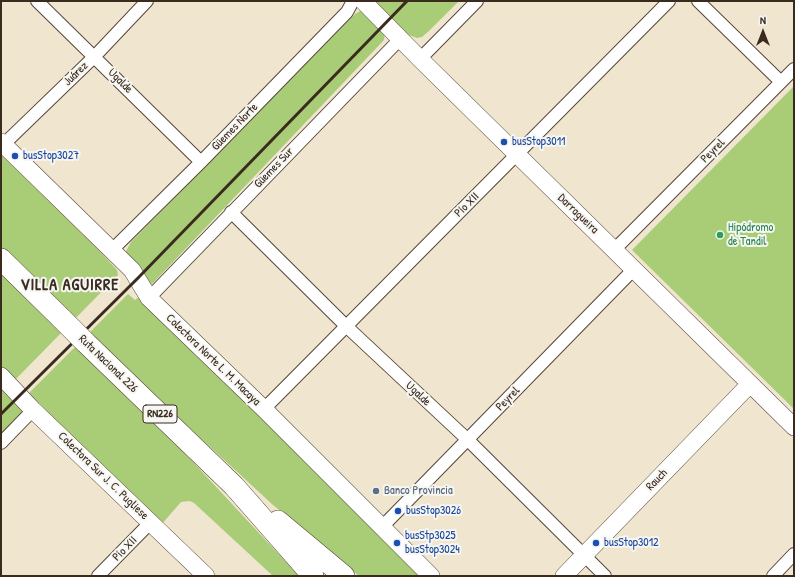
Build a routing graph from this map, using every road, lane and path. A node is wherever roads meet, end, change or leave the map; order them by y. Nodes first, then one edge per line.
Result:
1 (37, 1) edge
2 (147, 1) edge
3 (353, 1) edge
4 (363, 1) edge
5 (477, 1) edge
6 (669, 1) edge
7 (698, 1) edge
8 (400, 38) junction
9 (95, 56) junction
10 (420, 59) junction
11 (794, 69) edge
12 (781, 82) junction
13 (2, 143) edge
14 (517, 154) junction
15 (201, 162) junction
16 (231, 212) junction
17 (112, 250) junction
18 (614, 250) junction
19 (1, 259) edge
20 (634, 269) junction
21 (149, 298) junction
22 (346, 326) junction
23 (1, 376) edge
24 (750, 384) junction
25 (264, 409) junction
26 (33, 410) junction
27 (794, 427) edge
28 (468, 440) junction
29 (1, 443) edge
30 (234, 486) junction
31 (151, 522) junction
32 (381, 528) junction
33 (794, 554) edge
34 (584, 555) junction
35 (98, 576) edge
36 (206, 576) edge
37 (313, 576) edge
38 (344, 576) edge
39 (431, 576) edge
40 (564, 576) edge
41 (604, 576) edge
42 (772, 576) edge

1 - 9 street, Ugalde
2 - 9 street, Juárez
3 - 15 street, Güemes Norte
4 - 8 main road, Darragueira
5 - 10 street
6 - 14 street, Pío XII
7 - 12 street
8 - 10 main road, Darragueira
8 - 16 street, Güemes Sur
9 - 13 street, Juárez
9 - 15 street, Ugalde
10 - 14 main road, Darragueira
11 - 12 street, Peyrel
12 - 18 street, Peyrel
13 - 17 main road, Colectora Norte L. M. Macaya
14 - 18 main road, Darragueira
14 - 22 street, Pío XII
15 - 17 street, Güemes Norte
16 - 21 street, Güemes Sur
16 - 22 street, Ugalde
17 - 21 main road, Colectora Norte L. M. Macaya
18 - 20 main road, Darragueira
19 - 30 highway, Ruta Nacional 226 / RN226, bridge
20 - 24 main road, Darragueira
20 - 28 street, Peyrel
21 - 25 main road, Colectora Norte L. M. Macaya
22 - 25 street, Pío XII
22 - 28 street, Ugalde
23 - 26 main road, Colectora Sur J. C. Pugliese
24 - 27 main road, Darragueira
24 - 34 main road, Rauch
25 - 32 main road, Colectora Norte L. M. Macaya
26 - 29 street
26 - 31 main road, Colectora Sur J. C. Pugliese
28 - 32 street, Peyrel
28 - 34 street, Ugalde
30 - 37 highway, Ruta Nacional 226 / RN226
30 - 38 highway, Ruta Nacional 226 / RN226
31 - 35 street, Pío XII
31 - 36 main road, Colectora Sur J. C. Pugliese
32 - 39 main road, Colectora Norte L. M. Macaya
33 - 42 street
34 - 40 main road, Rauch
34 - 41 street, Ugalde

